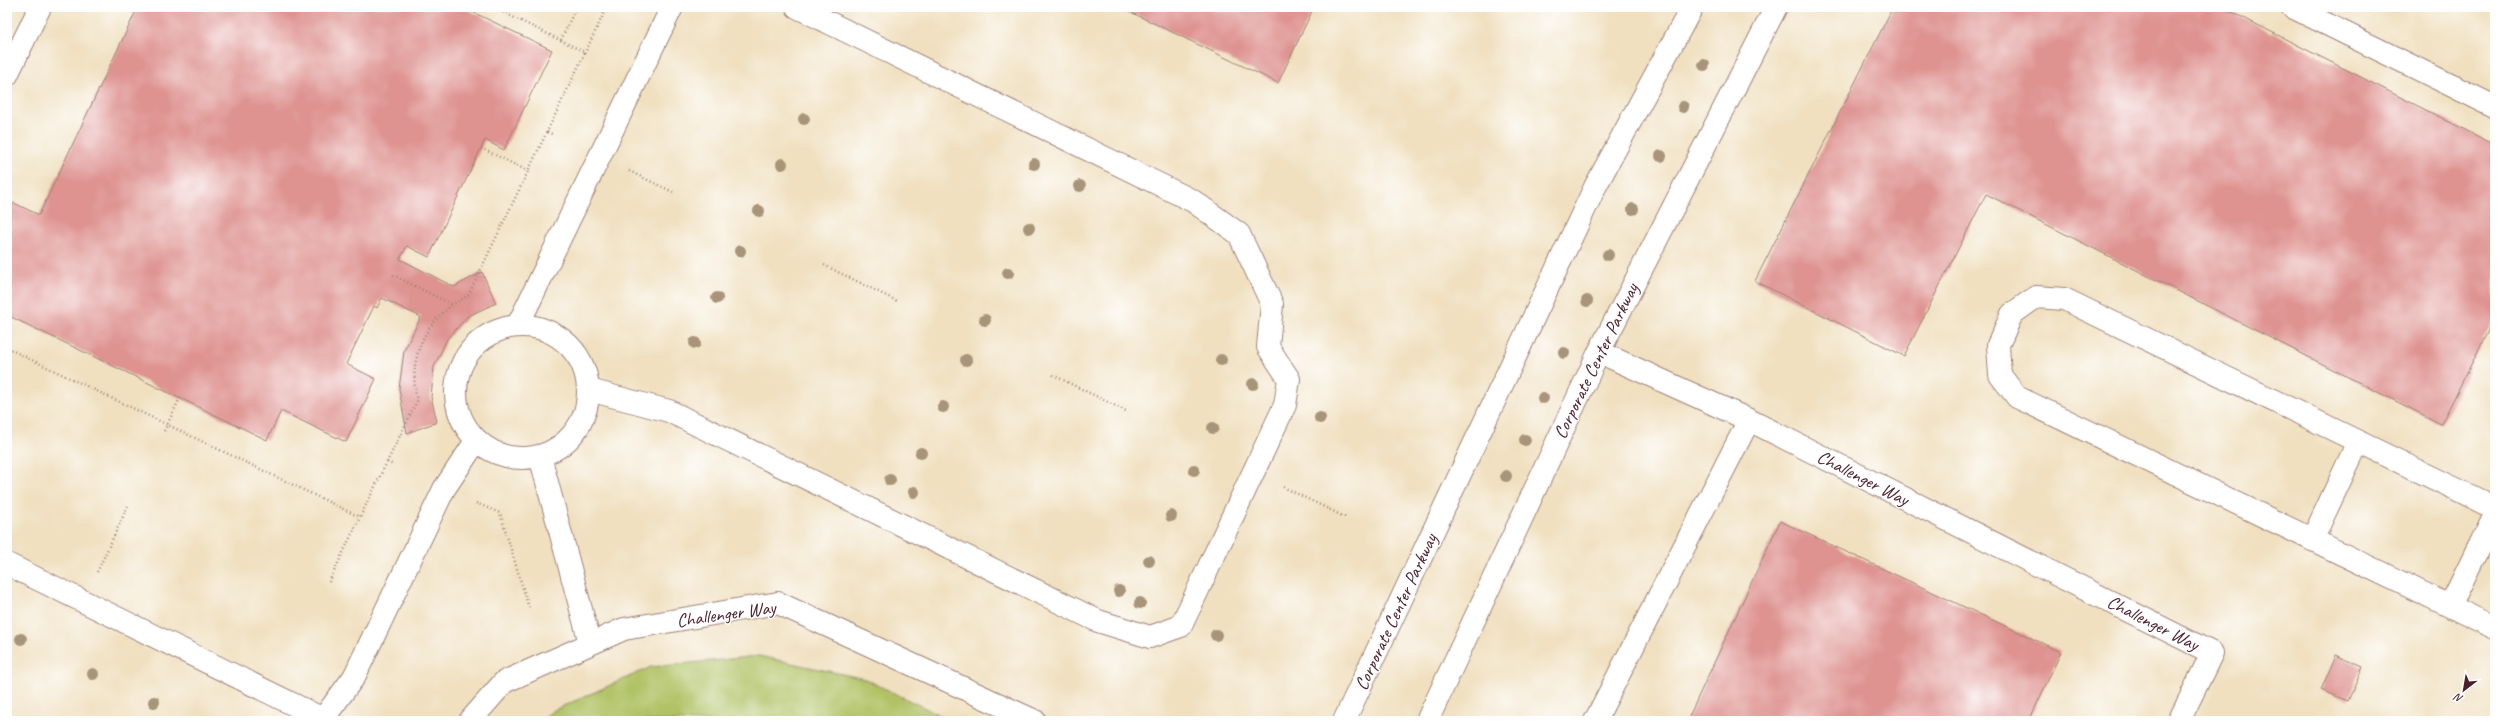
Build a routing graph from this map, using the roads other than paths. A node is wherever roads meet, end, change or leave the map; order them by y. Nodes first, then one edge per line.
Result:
1 (40, 7) edge
2 (672, 7) edge
3 (797, 7) edge
4 (1692, 7) edge
5 (1776, 7) edge
6 (2292, 7) edge
7 (7, 75) edge
8 (2495, 107) edge
9 (518, 325) junction
10 (1599, 352) junction
11 (588, 390) junction
12 (1749, 420) junction
13 (476, 441) junction
14 (2358, 442) junction
15 (540, 456) junction
16 (2495, 508) edge
17 (2495, 514) edge
18 (2312, 540) junction
19 (7, 564) edge
20 (2450, 606) junction
21 (2495, 628) edge
22 (590, 643) junction
23 (470, 721) edge
24 (1035, 721) edge
25 (1344, 721) edge
26 (1427, 721) edge
27 (1595, 721) edge
28 (2179, 721) edge

1 - 7 street
2 - 9 street
3 - 11 street
4 - 25 street, Corporate Center Parkway
5 - 10 street, Corporate Center Parkway
6 - 8 street
9 - 11 street
9 - 13 street
10 - 12 street
10 - 26 street, Corporate Center Parkway
11 - 15 street
12 - 27 street
12 - 28 street, Challenger Way
13 - 15 street
13 - 19 street
14 - 16 street
14 - 18 street
14 - 18 street
15 - 22 street
17 - 20 street
18 - 20 street
20 - 21 street
22 - 23 street, Challenger Way
22 - 24 street, Challenger Way

